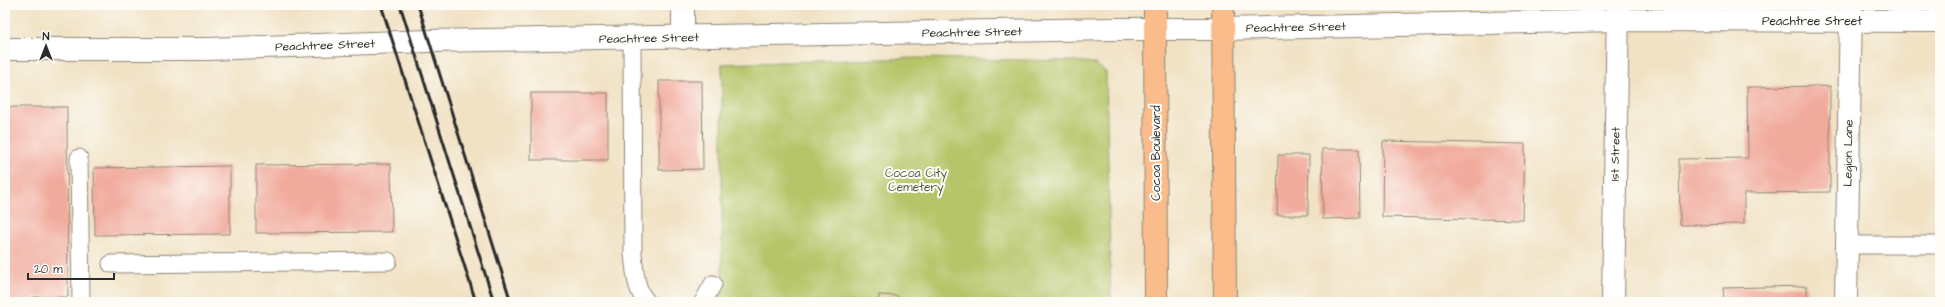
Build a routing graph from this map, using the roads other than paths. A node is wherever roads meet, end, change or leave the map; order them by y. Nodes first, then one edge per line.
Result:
1 (683, 5) edge
2 (1155, 5) edge
3 (1223, 5) edge
4 (1618, 12) edge
5 (1851, 13) edge
6 (1940, 21) edge
7 (1155, 28) junction
8 (1223, 29) junction
9 (632, 38) junction
10 (683, 38) junction
11 (5, 49) edge
12 (79, 158) dead end
13 (1847, 245) junction
14 (1940, 245) edge
15 (388, 261) dead end
16 (111, 264) dead end
17 (713, 284) dead end
18 (81, 302) edge
19 (647, 302) edge
20 (703, 302) edge
21 (1156, 302) edge
22 (1225, 302) edge
23 (1613, 302) edge
24 (1846, 302) edge

1 - 10 street
2 - 7 main road, Cocoa Boulevard
3 - 8 main road
4 - 5 street, Peachtree Street
4 - 8 street, Peachtree Street
4 - 23 street, 1st Street
5 - 6 street, Peachtree Street
5 - 13 street, Legion Lane
7 - 8 street, Peachtree Street
7 - 10 street, Peachtree Street
7 - 21 main road, Cocoa Boulevard
8 - 22 main road
9 - 10 street, Peachtree Street
9 - 11 street, Peachtree Street
9 - 19 lane
12 - 18 lane
13 - 14 lane
13 - 24 street, Legion Lane
15 - 16 lane
17 - 20 lane

